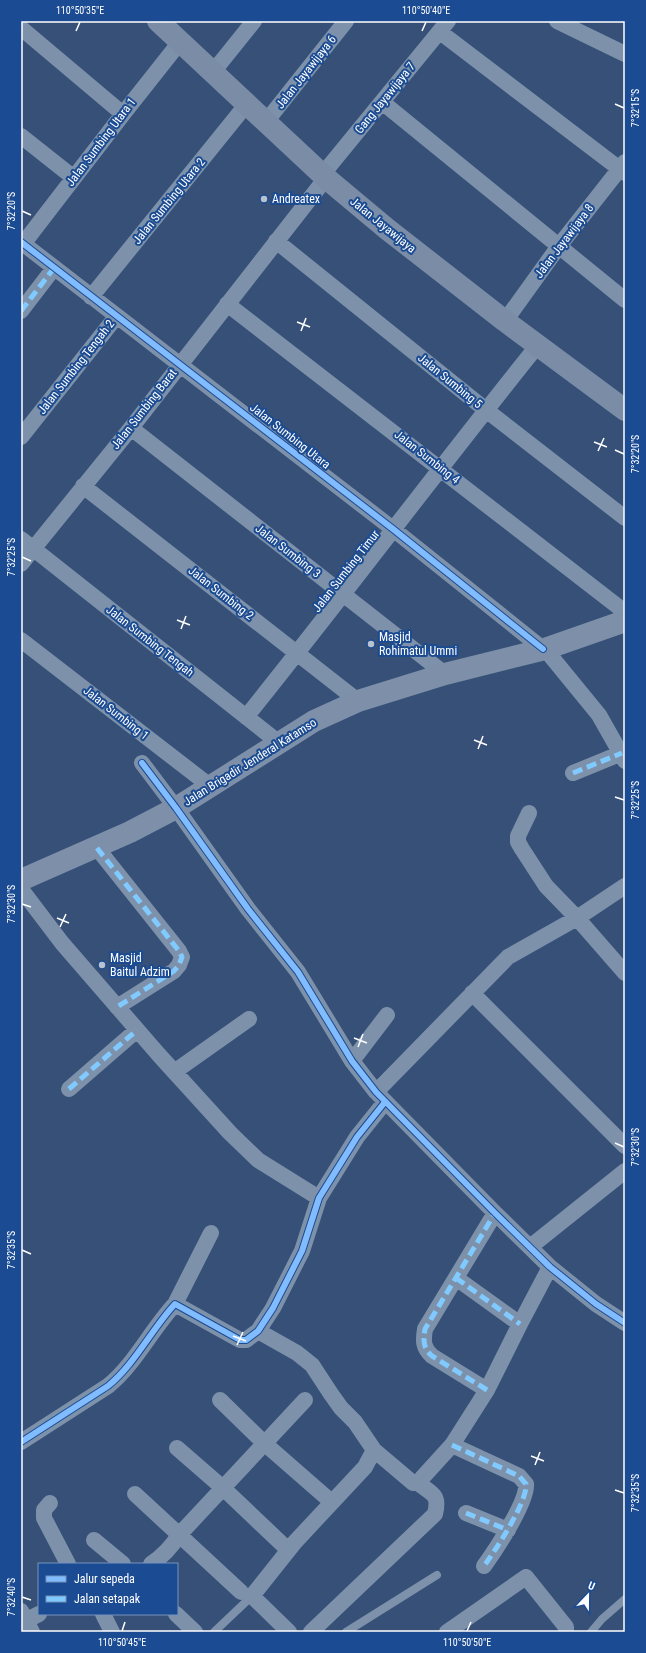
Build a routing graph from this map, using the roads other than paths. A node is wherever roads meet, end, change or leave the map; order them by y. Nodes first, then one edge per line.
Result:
1 (158, 21) edge
2 (254, 21) edge
3 (346, 21) edge
4 (557, 21) edge
5 (444, 26) edge
6 (21, 28) edge
7 (180, 42) junction
8 (625, 54) edge
9 (213, 72) junction
10 (382, 102) junction
11 (246, 105) junction
12 (123, 114) junction
13 (265, 123) junction
14 (21, 136) edge
15 (623, 168) edge
16 (324, 176) junction
17 (74, 178) junction
18 (276, 241) junction
19 (22, 243) edge
20 (559, 246) junction
21 (54, 268) junction
22 (91, 297) junction
23 (625, 300) edge
24 (227, 304) junction
25 (21, 311) edge
26 (116, 317) junction
27 (505, 321) junction
28 (538, 345) junction
29 (179, 365) junction
30 (624, 406) edge
31 (486, 410) junction
32 (130, 428) junction
33 (21, 437) edge
34 (440, 468) junction
35 (83, 486) junction
36 (625, 518) edge
37 (392, 529) junction
38 (27, 544) edge
39 (21, 564) edge
40 (343, 593) junction
41 (625, 612) edge
42 (625, 621) edge
43 (21, 640) edge
44 (544, 649) junction
45 (298, 653) junction
46 (445, 674) junction
47 (358, 701) junction
48 (246, 717) junction
49 (278, 742) junction
50 (623, 757) edge
51 (142, 763) dead end
52 (573, 773) dead end
53 (210, 786) junction
54 (176, 808) junction
55 (529, 813) dead end
56 (97, 848) junction
57 (21, 880) edge
58 (625, 886) edge
59 (21, 889) edge
60 (577, 918) junction
61 (625, 973) edge
62 (472, 993) junction
63 (117, 1007) junction
64 (387, 1015) dead end
65 (249, 1019) dead end
66 (138, 1030) junction
67 (352, 1061) junction
68 (174, 1072) junction
69 (69, 1089) dead end
70 (381, 1097) junction
71 (625, 1146) edge
72 (625, 1171) edge
73 (319, 1198) junction
74 (495, 1213) junction
75 (211, 1233) dead end
76 (530, 1247) junction
77 (550, 1267) junction
78 (456, 1278) junction
79 (175, 1304) junction
80 (625, 1323) edge
81 (520, 1324) junction
82 (258, 1331) junction
83 (487, 1390) junction
84 (220, 1400) dead end
85 (305, 1400) dead end
86 (21, 1442) edge
87 (264, 1443) junction
88 (452, 1444) junction
89 (177, 1448) dead end
90 (374, 1450) junction
91 (418, 1483) junction
92 (223, 1488) junction
93 (135, 1494) dead end
94 (327, 1498) dead end
95 (50, 1503) dead end
96 (466, 1513) dead end
97 (508, 1530) junction
98 (179, 1535) junction
99 (94, 1540) dead end
100 (283, 1545) dead end
101 (67, 1563) edge
102 (122, 1563) edge
103 (152, 1563) edge
104 (484, 1566) dead end
105 (437, 1575) dead end
106 (247, 1594) junction
107 (625, 1599) edge
108 (104, 1615) edge
109 (177, 1615) edge
110 (112, 1632) edge
111 (195, 1632) edge
112 (214, 1632) edge
113 (289, 1632) edge
114 (311, 1632) edge
115 (346, 1632) edge
116 (448, 1632) edge
117 (566, 1632) edge
118 (591, 1632) edge

1 - 7 main road, Jalan Jayawijaya
2 - 9 street
3 - 13 street, Jalan Jayawijaya 6
4 - 8 street
5 - 10 street, Gang Jayawijaya 7
5 - 15 street
6 - 12 street
7 - 9 main road, Jalan Jayawijaya
7 - 12 street, Jalan Sumbing Utara 1
9 - 11 main road, Jalan Jayawijaya
10 - 16 street, Gang Jayawijaya 7
10 - 20 street
11 - 13 main road, Jalan Jayawijaya
11 - 22 street, Jalan Sumbing Utara 2
12 - 17 street, Jalan Sumbing Utara 1
13 - 16 main road, Jalan Jayawijaya
14 - 17 street
15 - 20 street, Jalan Jayawijaya 8
16 - 18 street, Jalan Sumbing Barat
16 - 27 main road, Jalan Jayawijaya
17 - 19 street, Jalan Sumbing Utara 1
18 - 24 street, Jalan Sumbing Barat
18 - 31 street, Jalan Sumbing 5
19 - 21 street, Jalan Sumbing Utara
20 - 23 street
20 - 27 street, Jalan Jayawijaya 8
21 - 22 street, Jalan Sumbing Utara
21 - 25 street
22 - 26 street, Jalan Sumbing Utara
24 - 29 street, Jalan Sumbing Barat
24 - 34 street, Jalan Sumbing 4
26 - 29 street, Jalan Sumbing Utara
26 - 33 street, Jalan Sumbing Tengah 2
27 - 28 main road, Jalan Jayawijaya
28 - 30 main road, Jalan Jayawijaya
28 - 31 street, Jalan Sumbing Timur
29 - 32 street, Jalan Sumbing Barat
29 - 37 street, Jalan Sumbing Utara
31 - 34 street, Jalan Sumbing Timur
31 - 36 street, Jalan Sumbing 5
32 - 35 street, Jalan Sumbing Barat
32 - 40 street, Jalan Sumbing 3
34 - 37 street, Jalan Sumbing Timur
34 - 41 street, Jalan Sumbing 4
35 - 38 street, Jalan Sumbing Barat
35 - 45 street, Jalan Sumbing 2
37 - 40 street, Jalan Sumbing Timur
37 - 44 street, Jalan Sumbing Utara
38 - 39 street, Jalan Sumbing Barat
38 - 48 street, Jalan Sumbing Tengah
40 - 45 street, Jalan Sumbing Timur
40 - 46 street, Jalan Sumbing 3
42 - 44 highway, Jalan Brigadir Jenderal Katamso
43 - 53 street, Jalan Sumbing 1
44 - 46 highway, Jalan Brigadir Jenderal Katamso
44 - 50 street, Jalan Sumbing Utara
45 - 47 street, Jalan Sumbing 2
45 - 48 street, Jalan Sumbing Timur
46 - 47 highway, Jalan Brigadir Jenderal Katamso
47 - 49 highway, Jalan Brigadir Jenderal Katamso
48 - 49 street, Jalan Sumbing Tengah
49 - 53 highway, Jalan Brigadir Jenderal Katamso
50 - 52 street
51 - 54 street
53 - 54 highway, Jalan Brigadir Jenderal Katamso
54 - 56 highway, Jalan Brigadir Jenderal Katamso
54 - 67 street
55 - 60 street
56 - 57 highway, Jalan Brigadir Jenderal Katamso
56 - 63 street
58 - 60 street
59 - 63 street
60 - 61 street
60 - 62 street
62 - 70 street
62 - 71 street
63 - 66 street
64 - 67 street
65 - 68 street
66 - 68 street
66 - 69 street
67 - 70 street
68 - 73 street
70 - 73 street
70 - 74 street
72 - 76 street
73 - 82 street
74 - 76 street
74 - 78 street
75 - 79 street
76 - 77 street
77 - 80 street
77 - 81 street
78 - 81 street
78 - 83 street
79 - 82 street
79 - 86 street
81 - 83 street
82 - 90 street
83 - 88 street
84 - 87 street
85 - 87 street
87 - 92 street
87 - 94 street
88 - 91 street
88 - 97 street
89 - 92 street
90 - 91 street
90 - 106 street
91 - 114 street
92 - 98 street
92 - 100 street
93 - 98 street
95 - 101 street
96 - 97 street
97 - 104 street
98 - 103 street
98 - 106 street
99 - 102 street
105 - 115 lane
106 - 112 lane
106 - 113 street
107 - 118 lane
108 - 110 street
109 - 111 street
116 - 117 street

